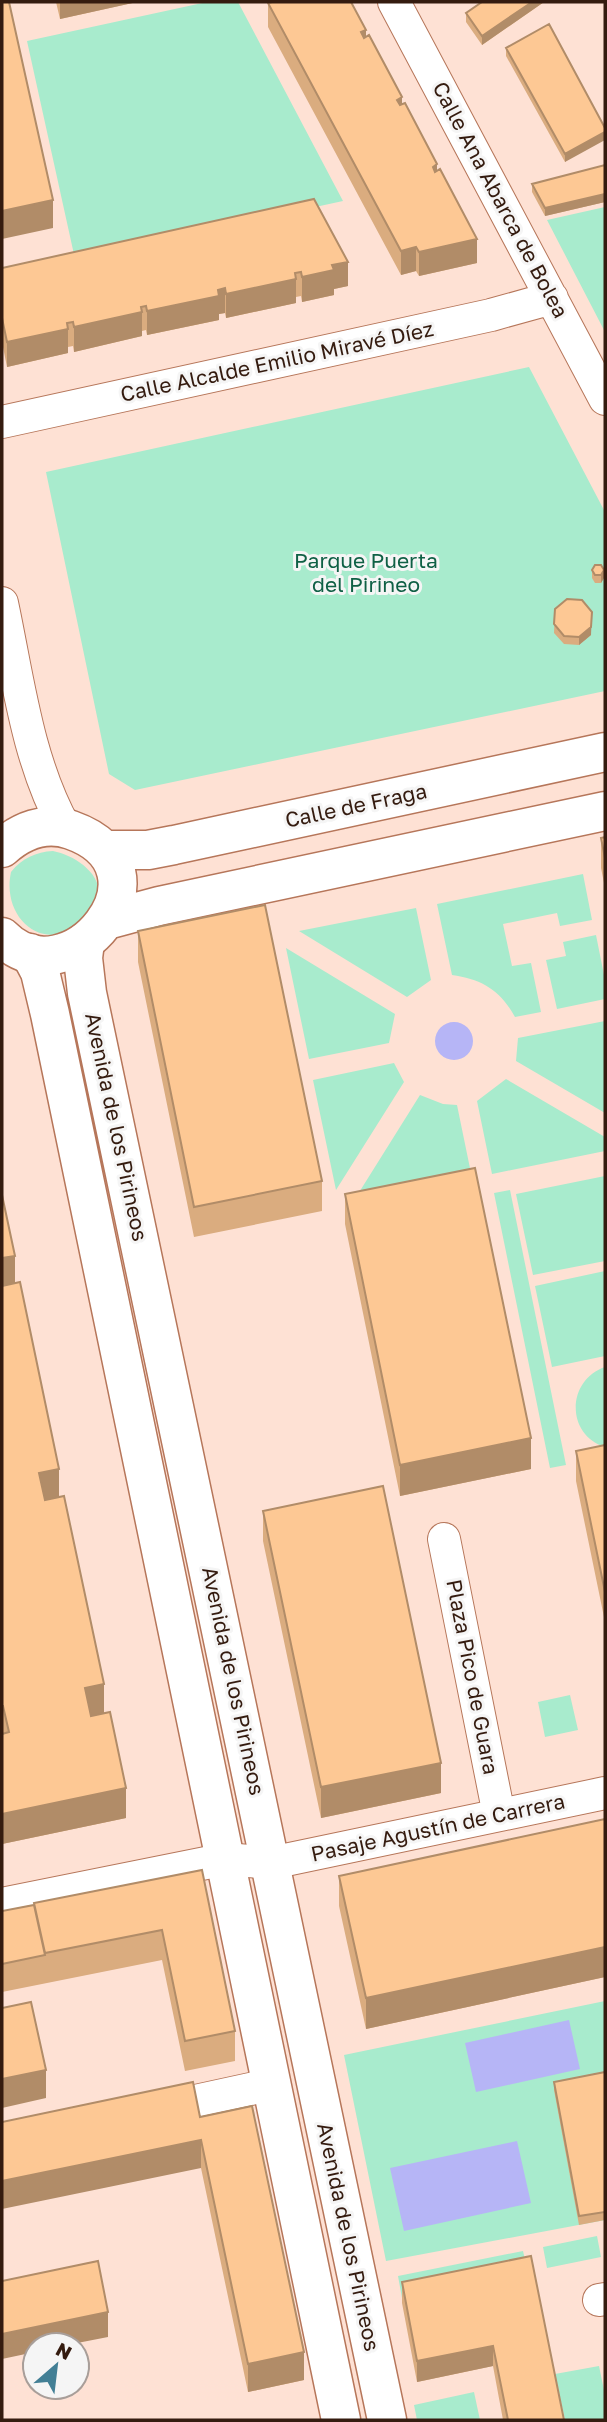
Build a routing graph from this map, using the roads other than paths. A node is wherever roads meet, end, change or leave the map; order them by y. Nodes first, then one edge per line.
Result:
1 (394, 2) edge
2 (552, 298) junction
3 (605, 399) edge
4 (2, 422) edge
5 (2, 603) edge
6 (605, 752) edge
7 (605, 811) edge
8 (2, 821) edge
9 (56, 827) junction
10 (2, 847) edge
11 (105, 850) junction
12 (96, 931) junction
13 (10, 945) edge
14 (444, 1539) dead end
15 (605, 1793) edge
16 (499, 1815) junction
17 (226, 1859) junction
18 (271, 1863) junction
19 (2, 1904) edge
20 (255, 2088) dead end
21 (122, 2116) edge
22 (341, 2420) edge
23 (387, 2420) edge

1 - 2 street, Calle Ana Abarca de Bolea
2 - 3 street, Calle Ana Abarca de Bolea
2 - 4 street, Calle Alcalde Emilio Miravé Díez
5 - 9 street
6 - 11 street, Calle de Fraga
7 - 12 street
8 - 9 street
9 - 10 street
9 - 11 street
11 - 12 street, Avenida de los Pirineos
12 - 13 street
12 - 18 street, Avenida de los Pirineos
13 - 17 street, Avenida de los Pirineos
14 - 16 street, Plaza Pico de Guara
15 - 16 street, Pasaje Agustín de Carrera
16 - 18 street, Pasaje Agustín de Carrera
17 - 18 street, Pasaje Agustín de Carrera
17 - 19 street, Pasaje Agustín de Carrera
17 - 22 street, Avenida de los Pirineos
18 - 23 street, Avenida de los Pirineos
20 - 21 street

